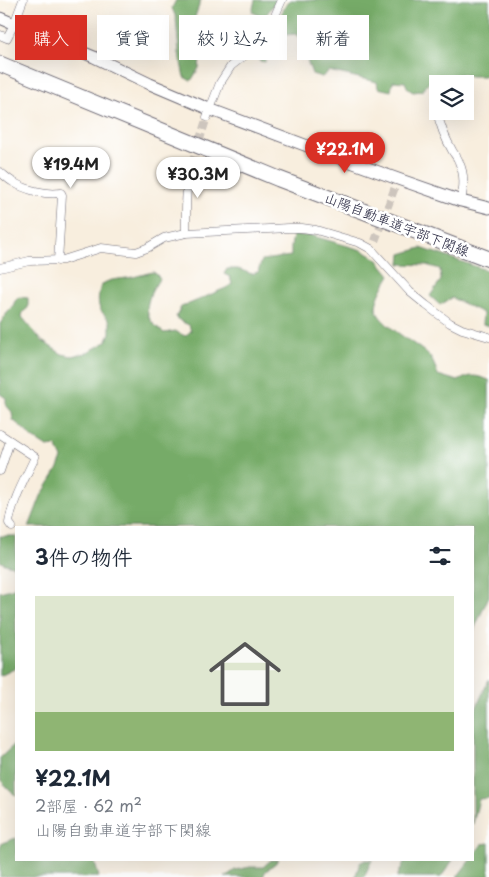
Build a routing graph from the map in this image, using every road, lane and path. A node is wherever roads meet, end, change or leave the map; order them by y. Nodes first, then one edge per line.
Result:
1 (23, 0) edge
2 (282, 0) edge
3 (0, 18) edge
4 (14, 24) junction
5 (0, 35) edge
6 (0, 64) edge
7 (208, 113) junction
8 (438, 120) edge
9 (192, 164) tunnel mouth
10 (0, 172) edge
11 (461, 201) junction
12 (489, 208) edge
13 (186, 232) junction
14 (375, 241) tunnel mouth
15 (371, 249) junction
16 (489, 259) edge
17 (58, 261) junction
18 (0, 268) edge
19 (489, 337) edge
20 (0, 434) edge
21 (10, 441) junction
22 (0, 471) edge
23 (12, 528) dead end

1 - 4 street
2 - 7 street
3 - 4 street
4 - 5 street
4 - 7 street
6 - 16 highway, 山陽自動車道宇部下関線
7 - 11 street
8 - 11 street
9 - 13 street
10 - 17 street
11 - 12 street
13 - 15 street
13 - 17 street
14 - 15 street
15 - 19 street
17 - 18 street
20 - 21 street
21 - 22 street
21 - 23 street

